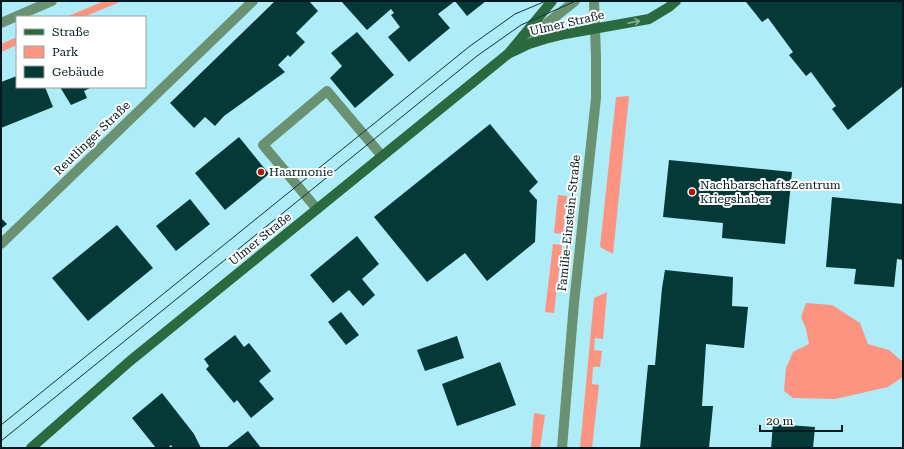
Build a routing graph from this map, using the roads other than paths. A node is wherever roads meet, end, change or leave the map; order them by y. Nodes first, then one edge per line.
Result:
1 (52, 1) edge
2 (253, 1) edge
3 (552, 1) edge
4 (576, 1) edge
5 (594, 1) edge
6 (676, 1) edge
7 (17, 16) edge
8 (16, 17) edge
9 (1, 23) edge
10 (595, 29) junction
11 (508, 54) junction
12 (382, 156) junction
13 (317, 209) junction
14 (1, 244) edge
15 (31, 448) edge
16 (562, 448) edge

1 - 7 street
2 - 14 street, Reutlinger Straße
3 - 11 street, Ulmer Straße
4 - 11 street
5 - 10 street, Familie-Einstein-Straße
10 -> 6 street, Ulmer Straße
8 - 9 street
10 - 11 street, Ulmer Straße
10 - 16 street, Familie-Einstein-Straße
11 - 12 street, Ulmer Straße
12 - 13 street, Ulmer Straße
12 - 13 street
13 - 15 street, Ulmer Straße

